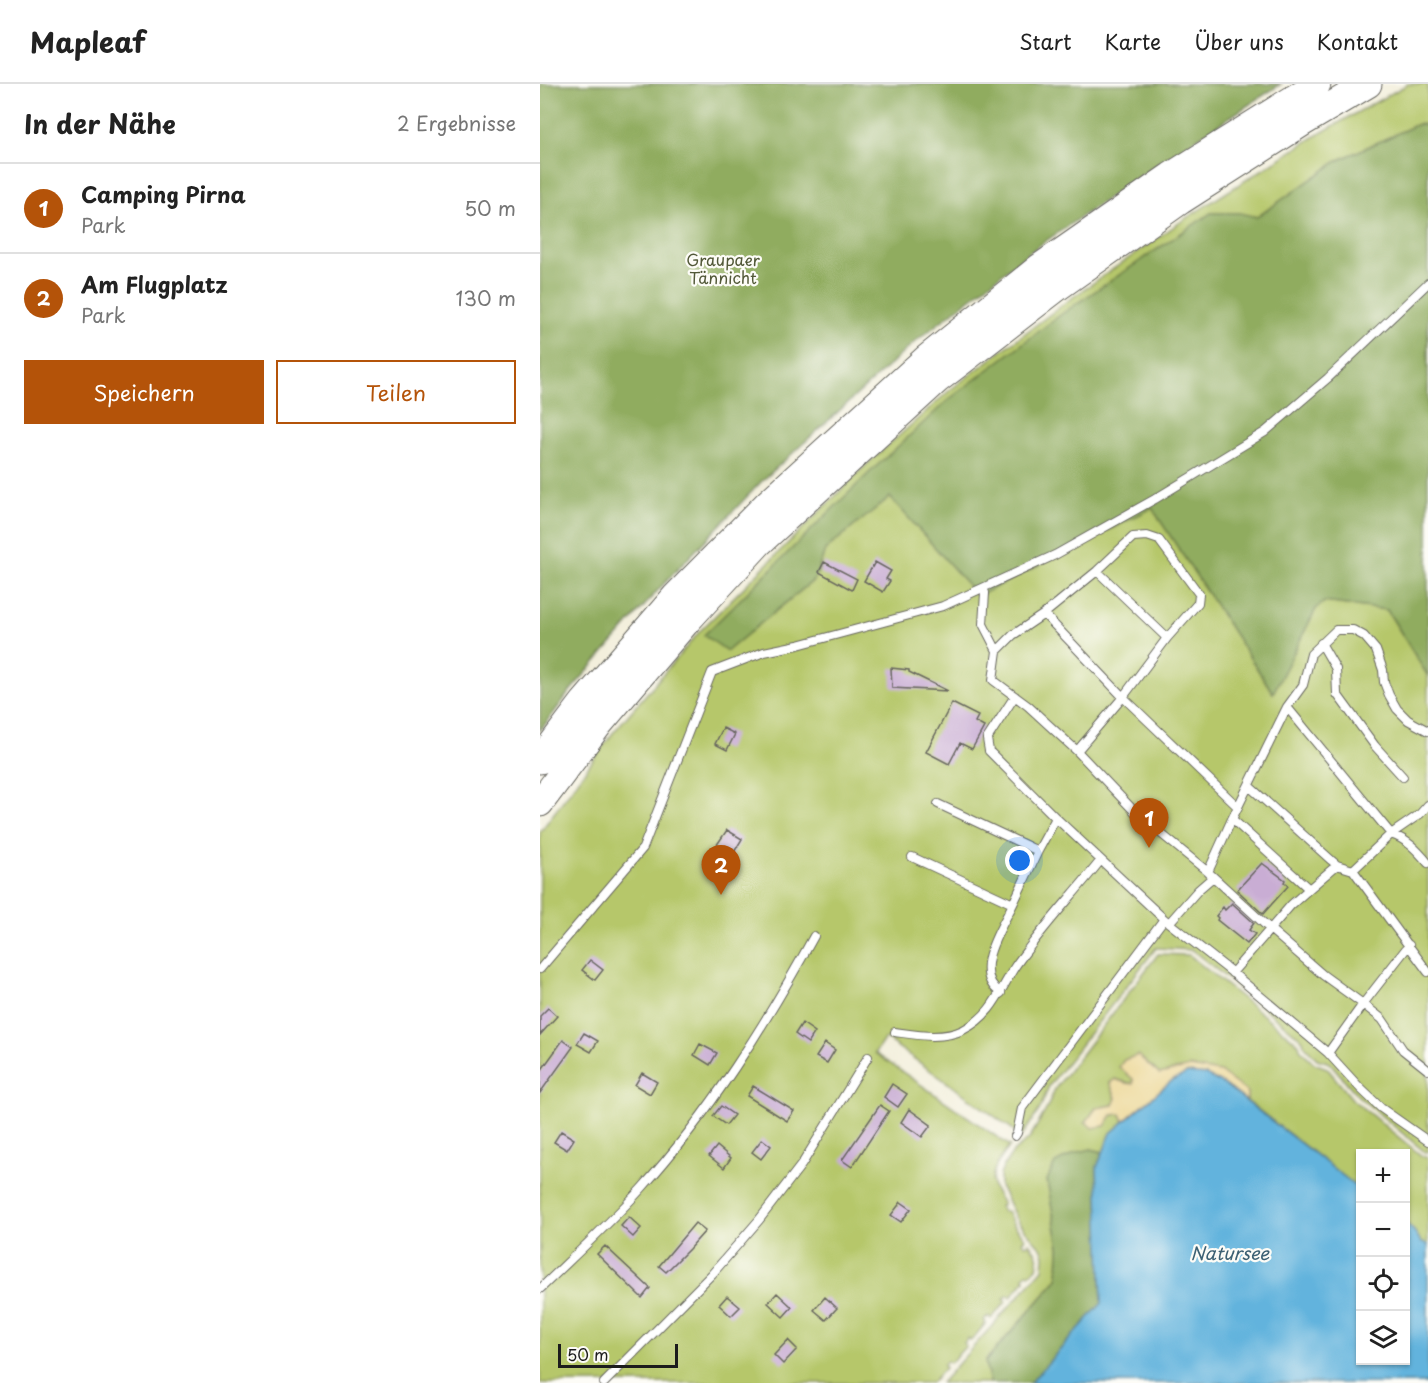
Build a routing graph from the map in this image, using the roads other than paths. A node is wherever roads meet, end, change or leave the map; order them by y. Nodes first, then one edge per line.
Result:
1 (1317, 84) edge
2 (1368, 84) edge
3 (1428, 283) edge
4 (1097, 571) junction
5 (984, 593) dead end
6 (1044, 614) junction
7 (1167, 638) junction
8 (1322, 643) junction
9 (997, 651) junction
10 (1015, 696) junction
11 (1123, 697) junction
12 (1287, 707) junction
13 (1428, 731) edge
14 (1077, 751) junction
15 (540, 760) edge
16 (1403, 777) dead end
17 (1249, 786) junction
18 (540, 803) edge
19 (938, 804) dead end
20 (1428, 805) edge
21 (1238, 807) junction
22 (1056, 818) junction
23 (1232, 819) junction
24 (1391, 834) junction
25 (1038, 852) junction
26 (912, 857) dead end
27 (1101, 860) junction
28 (1428, 863) edge
29 (1337, 865) junction
30 (1353, 870) junction
31 (1211, 875) junction
32 (1309, 889) junction
33 (1013, 904) junction
34 (1166, 921) junction
35 (1270, 930) junction
36 (814, 936) dead end
37 (1409, 945) junction
38 (540, 969) edge
39 (1428, 972) edge
40 (1232, 973) junction
41 (1001, 993) junction
42 (1363, 1004) junction
43 (895, 1032) dead end
44 (1328, 1053) junction
45 (868, 1057) dead end
46 (1428, 1070) edge
47 (1015, 1136) dead end
48 (1428, 1142) edge
49 (540, 1289) edge
50 (604, 1383) edge

1 - 15 highway
2 - 18 highway
3 - 38 lane
4 - 6 lane
4 - 7 lane
4 - 7 lane
5 - 9 lane
6 - 9 lane
6 - 11 lane
7 - 11 lane
8 - 12 lane
8 - 13 lane
8 - 16 lane
9 - 10 lane
10 - 14 lane
10 - 22 lane
11 - 14 lane
11 - 21 lane
12 - 17 lane
12 - 24 lane
14 - 31 lane
17 - 21 lane
17 - 29 lane
19 - 25 lane
20 - 24 lane
21 - 23 lane
22 - 25 lane
22 - 27 lane
23 - 31 lane
23 - 32 lane
24 - 28 lane
24 - 30 lane
25 - 33 lane
26 - 33 lane
27 - 34 lane
27 - 41 lane
29 - 30 lane
29 - 32 lane
30 - 37 lane
31 - 34 lane
31 - 35 lane
32 - 35 lane
33 - 41 lane
34 - 40 lane
34 - 47 lane
35 - 40 lane
35 - 42 lane
36 - 49 lane
37 - 39 lane
37 - 42 lane
40 - 44 lane
41 - 43 lane
42 - 44 lane
42 - 46 lane
44 - 48 lane
45 - 50 lane

